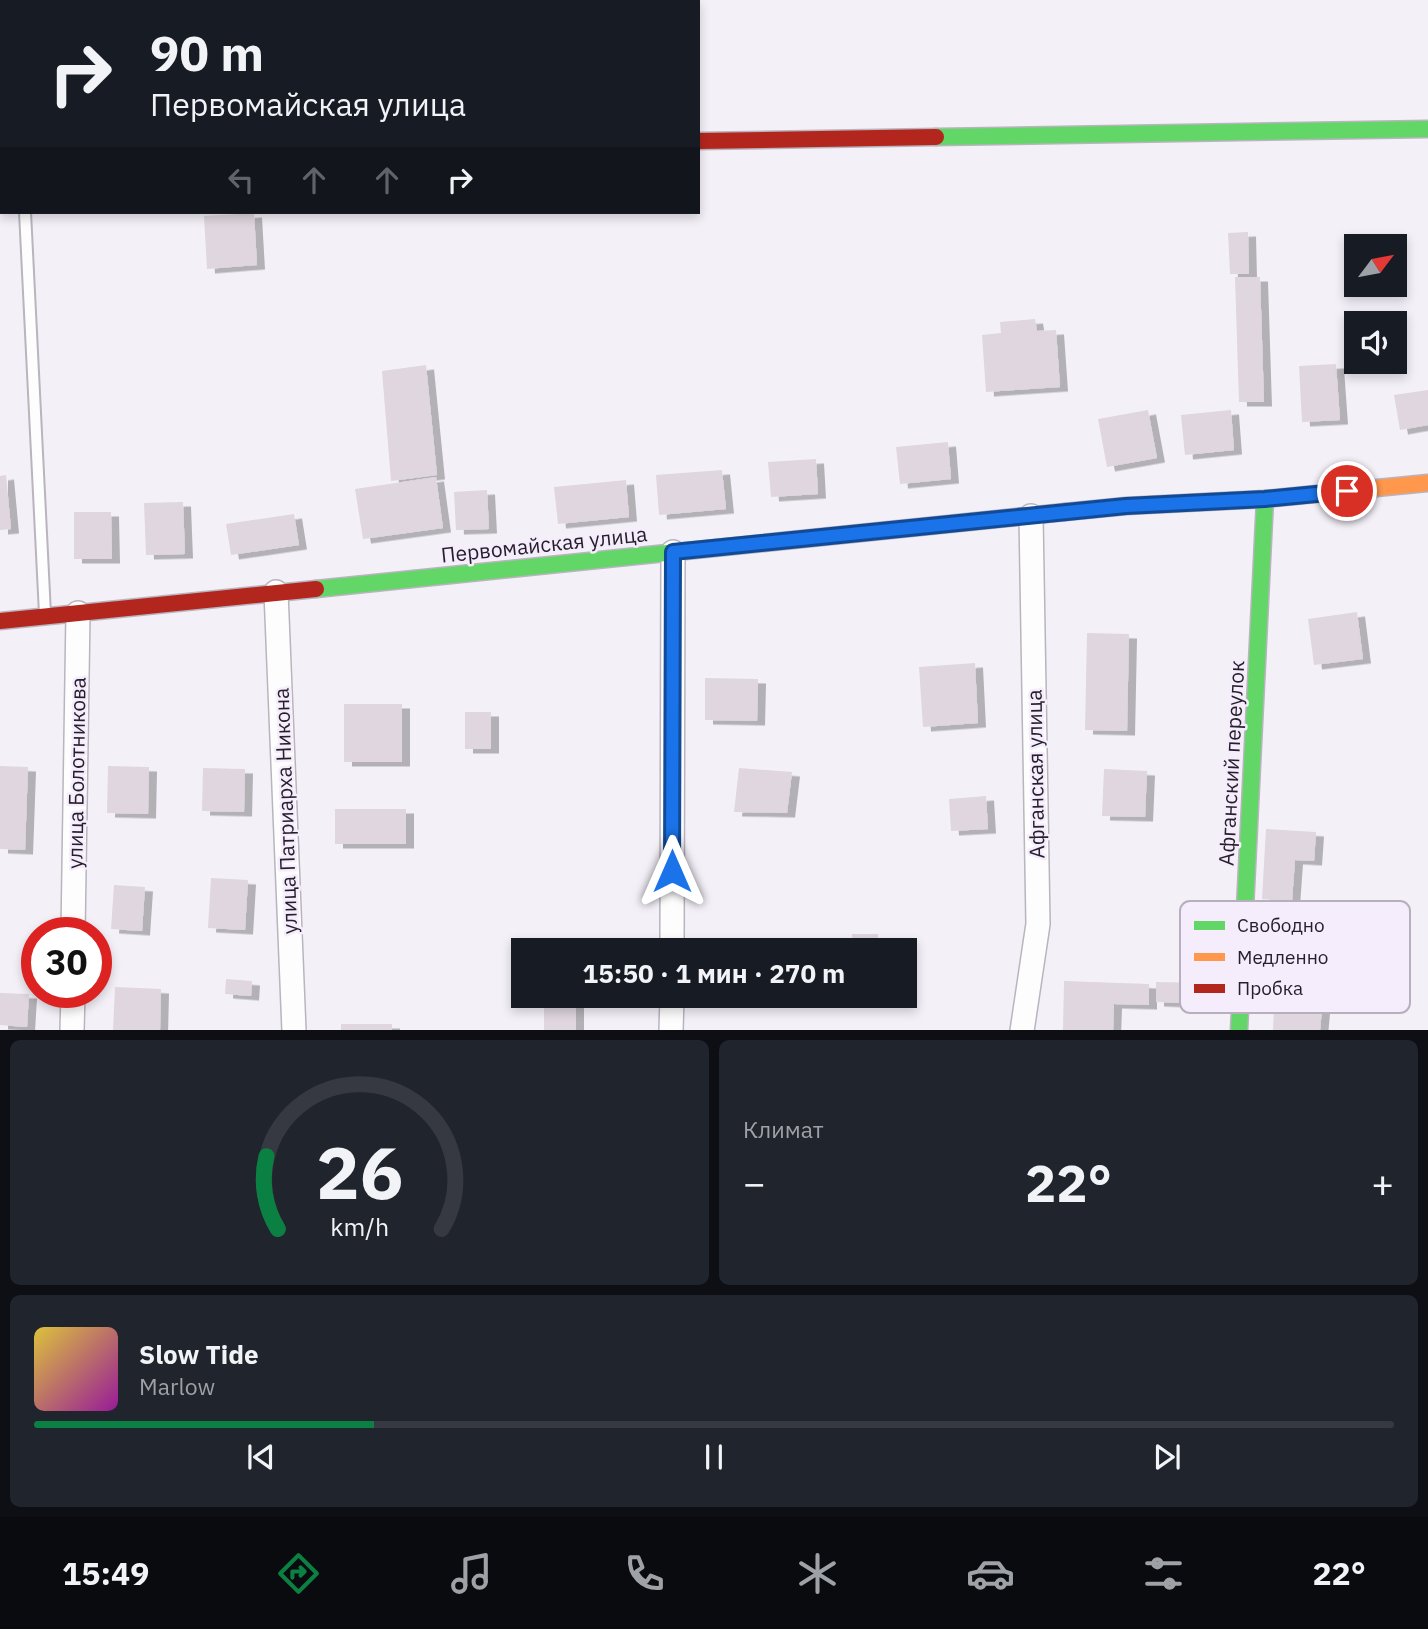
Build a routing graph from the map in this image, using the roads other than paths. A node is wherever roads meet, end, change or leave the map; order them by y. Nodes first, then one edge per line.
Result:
1 (1428, 129) edge
2 (700, 141) edge
3 (25, 214) edge
4 (1428, 483) edge
5 (1265, 499) junction
6 (1031, 516) junction
7 (673, 552) junction
8 (275, 592) junction
9 (78, 613) junction
10 (45, 616) junction
11 (0, 621) edge
12 (1246, 901) edge
13 (73, 917) edge
14 (672, 938) edge
15 (73, 1008) edge
16 (672, 1008) edge
17 (72, 1030) edge
18 (294, 1030) edge
19 (671, 1030) edge
20 (1022, 1030) edge

1 - 2 street
3 - 10 lane
4 - 5 street, Первомайская улица
5 - 6 street, Первомайская улица
5 - 12 street, Афганский переулок
6 - 7 street, Первомайская улица
6 - 20 street, Афганская улица
7 - 8 street, Первомайская улица
7 - 14 street
8 - 9 street, Первомайская улица
8 - 18 street, улица Патриарха Никона
9 - 10 street, Первомайская улица
9 - 13 street, улица Болотникова
10 - 11 street, Первомайская улица
15 - 17 street
16 - 19 street

